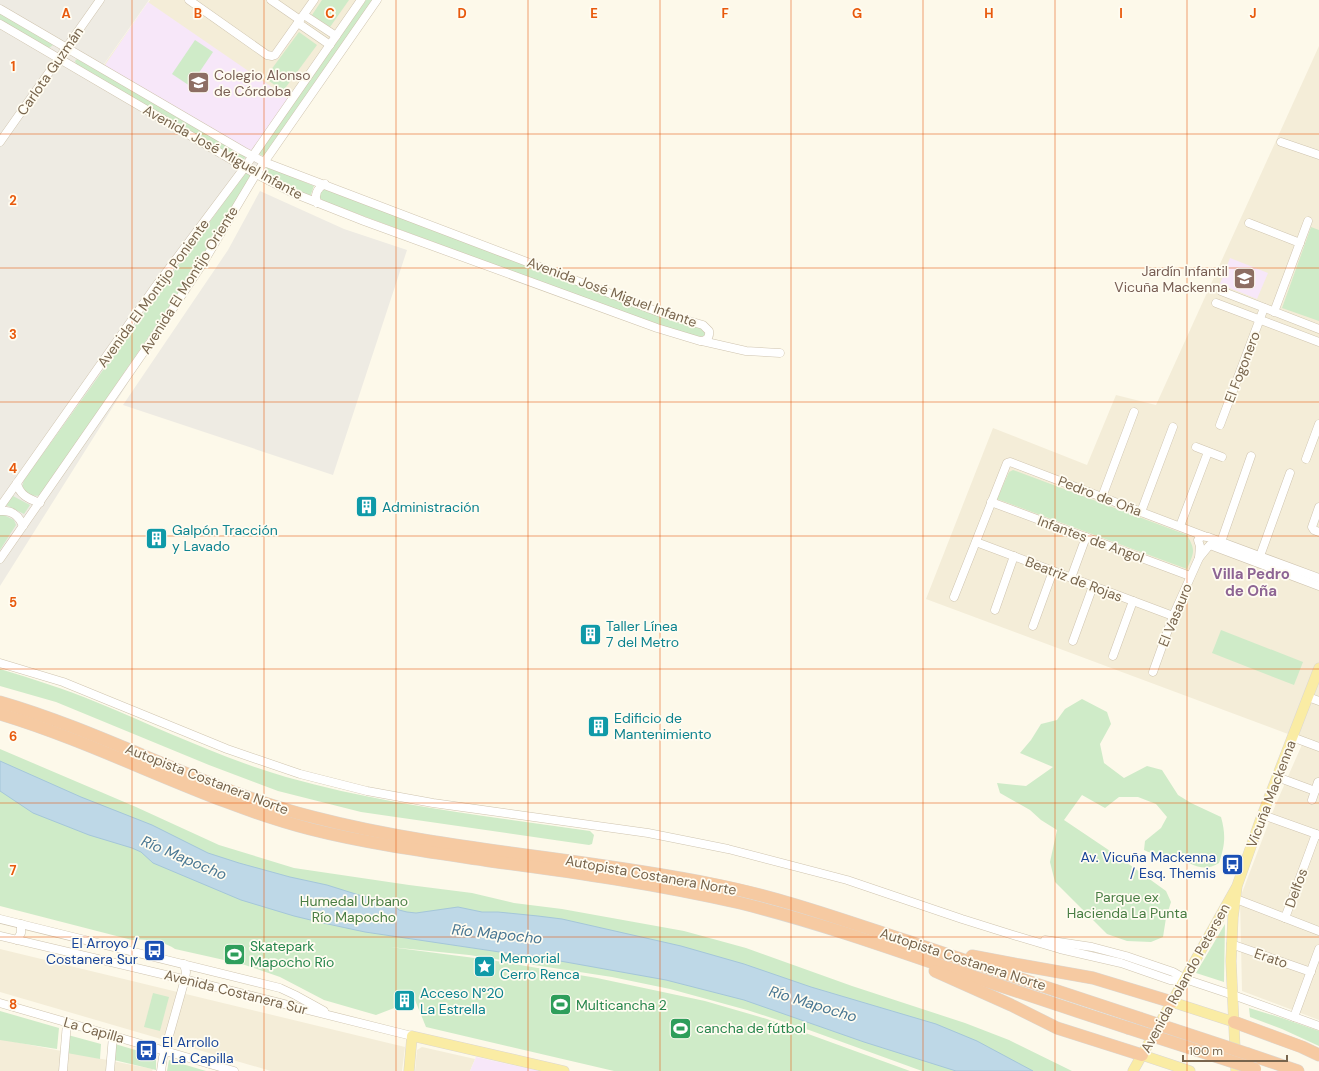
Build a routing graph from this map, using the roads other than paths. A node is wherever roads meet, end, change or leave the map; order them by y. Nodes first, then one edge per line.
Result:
1 (100, 0) edge
2 (189, 0) edge
3 (271, 0) edge
4 (314, 0) edge
5 (361, 0) edge
6 (377, 0) edge
7 (0, 9) edge
8 (301, 19) junction
9 (0, 24) edge
10 (336, 36) junction
11 (330, 45) junction
12 (66, 48) junction
13 (59, 58) junction
14 (0, 142) edge
15 (1281, 142) dead end
16 (1319, 155) edge
17 (252, 156) junction
18 (264, 162) junction
19 (245, 167) junction
20 (256, 174) junction
21 (325, 184) junction
22 (317, 203) junction
23 (1308, 221) dead end
24 (1249, 223) dead end
25 (1300, 243) junction
26 (1221, 291) dead end
27 (1216, 303) dead end
28 (1264, 308) junction
29 (1274, 312) junction
30 (1260, 320) junction
31 (1319, 329) edge
32 (702, 341) junction
33 (1319, 342) edge
34 (780, 353) dead end
35 (1134, 412) dead end
36 (1319, 424) edge
37 (1220, 425) dead end
38 (1173, 426) dead end
39 (1196, 447) dead end
40 (1208, 452) junction
41 (1251, 456) dead end
42 (1222, 457) dead end
43 (1306, 459) dead end
44 (1290, 473) dead end
45 (17, 483) junction
46 (1102, 497) junction
47 (991, 502) junction
48 (40, 503) junction
49 (0, 507) edge
50 (1319, 507) edge
51 (0, 511) edge
52 (1141, 512) junction
53 (23, 526) junction
54 (1180, 526) junction
55 (1319, 532) edge
56 (1086, 537) junction
57 (976, 542) junction
58 (1205, 542) junction
59 (1221, 542) junction
60 (1014, 556) junction
61 (1260, 556) junction
62 (0, 559) edge
63 (1053, 571) junction
64 (1190, 576) junction
65 (1071, 578) junction
66 (1319, 578) edge
67 (1092, 586) junction
68 (1319, 586) edge
69 (954, 597) dead end
70 (1133, 601) junction
71 (995, 610) dead end
72 (1173, 616) junction
73 (1033, 626) dead end
74 (1073, 641) dead end
75 (1113, 656) dead end
76 (0, 662) edge
77 (1319, 668) edge
78 (1153, 672) dead end
79 (1308, 697) junction
80 (1319, 701) edge
81 (0, 702) edge
82 (0, 714) edge
83 (1292, 737) junction
84 (1319, 747) edge
85 (1277, 777) junction
86 (1318, 782) edge
87 (1315, 791) junction
88 (1312, 800) dead end
89 (1263, 815) junction
90 (1317, 835) edge
91 (1237, 886) junction
92 (1236, 899) junction
93 (1285, 918) junction
94 (0, 919) edge
95 (21, 924) junction
96 (42, 930) junction
97 (1319, 931) edge
98 (0, 936) edge
99 (898, 938) junction
100 (17, 940) junction
101 (1231, 944) junction
102 (38, 946) junction
103 (886, 947) junction
104 (1319, 949) edge
105 (184, 964) junction
106 (1316, 964) edge
107 (1311, 972) junction
108 (185, 979) junction
109 (1185, 979) junction
110 (1233, 995) junction
111 (1172, 1002) junction
112 (0, 1003) edge
113 (332, 1016) junction
114 (1294, 1017) junction
115 (1234, 1022) junction
116 (67, 1023) junction
117 (1319, 1026) edge
118 (113, 1036) junction
119 (412, 1036) junction
120 (165, 1051) junction
121 (1142, 1055) junction
122 (1319, 1055) edge
123 (553, 1070) edge
124 (1257, 1070) edge
125 (63, 1071) edge
126 (110, 1071) edge
127 (161, 1071) edge
128 (234, 1071) edge
129 (409, 1071) edge
130 (564, 1071) edge
131 (1133, 1071) edge
132 (1190, 1071) edge
133 (1236, 1071) edge
134 (1298, 1071) edge

1 - 12 street, Carlota Guzmán
2 - 8 street
3 - 8 street
4 - 8 street
5 - 10 street, Avenida El Montijo Poniente
6 - 18 street, Avenida El Montijo Oriente
7 - 12 street, Avenida José Miguel Infante
8 - 10 street
8 - 11 street
9 - 13 street, Avenida José Miguel Infante
10 - 11 street, Avenida El Montijo Poniente
11 - 17 street, Avenida El Montijo Poniente
12 - 13 street, Carlota Guzmán
12 - 17 street, Avenida José Miguel Infante
13 - 14 street, Carlota Guzmán
13 - 19 street, Avenida José Miguel Infante
15 - 16 street
17 - 18 street, Avenida José Miguel Infante
17 - 19 street, Avenida El Montijo Poniente
18 - 20 street, Avenida El Montijo Oriente
18 - 21 street, Avenida José Miguel Infante
19 - 20 street, Avenida José Miguel Infante
19 - 45 street, Avenida El Montijo Poniente
20 - 22 street, Avenida José Miguel Infante
20 - 48 street, Avenida El Montijo Oriente
21 - 22 street
21 - 32 street, Avenida José Miguel Infante
22 - 32 street, Avenida José Miguel Infante
23 - 25 street
24 - 25 street
25 - 29 street
26 - 28 street
27 - 30 street
28 - 29 street
28 - 30 street, El Fogonero
29 - 31 street
30 - 33 street
30 - 37 street, El Fogonero
32 - 34 street
35 - 46 street
36 - 43 street
38 - 52 street
39 - 40 street
40 - 42 street
40 - 54 street
41 - 59 street
44 - 61 street
45 - 48 street
45 - 49 street, Avenida El Montijo Poniente
46 - 47 street, Pedro de Oña
46 - 52 street, Pedro de Oña
47 - 56 street, Infantes de Angol
47 - 57 street
48 - 53 street, Avenida El Montijo Oriente
50 - 55 street
51 - 53 street
52 - 54 street, Pedro de Oña
53 - 62 street, Avenida El Montijo Oriente
54 - 58 street, Pedro de Oña
56 - 64 street, Infantes de Angol
56 - 65 street
57 - 60 street, Beatriz de Rojas
57 - 69 street
58 - 59 street, Pedro de Oña
58 - 64 street, El Vasauro
58 - 68 street, Pedro de Oña
59 - 61 street, Pedro de Oña
60 - 63 street, Beatriz de Rojas
60 - 71 street
61 - 66 street, Pedro de Oña
63 - 65 street, Beatriz de Rojas
63 - 73 street
64 - 72 street, El Vasauro
65 - 67 street, Beatriz de Rojas
67 - 70 street, Beatriz de Rojas
67 - 74 street
70 - 72 street, Beatriz de Rojas
70 - 75 street
72 - 78 street, El Vasauro
76 - 109 street
77 - 79 main road, Vicuña Mackenna
79 - 80 street
79 - 83 main road, Vicuña Mackenna
81 - 99 highway, Autopista Costanera Norte
82 - 103 highway, Autopista Costanera Norte
83 - 84 street
83 - 85 main road, Vicuña Mackenna
85 - 87 street
85 - 89 main road, Vicuña Mackenna
86 - 87 street
87 - 88 street
89 - 90 street
89 - 91 main road, Vicuña Mackenna
90 - 93 street, Delfos
91 - 92 main road, Vicuña Mackenna
91 - 109 main road, Avenida Rolando Petersen
92 - 93 street
92 - 101 main road, Vicuña Mackenna
93 - 97 street
94 - 95 street, Avenida Costanera Sur
95 - 96 street, Avenida Costanera Sur
95 - 100 street
96 - 102 street
96 - 105 street, Avenida Costanera Sur
98 - 100 street, Avenida Costanera Sur
99 - 111 highway
99 - 134 highway, Autopista Costanera Norte, bridge
100 - 102 street, Avenida Costanera Sur
101 - 107 street, Erato
101 - 110 main road, Vicuña Mackenna
102 - 108 street, Avenida Costanera Sur
103 - 121 highway
103 - 124 highway, Autopista Costanera Norte, bridge
104 - 106 street
105 - 108 street
105 - 113 street, Avenida Costanera Sur
106 - 107 street
107 - 114 street
108 - 113 street, Avenida Costanera Sur
108 - 120 street
109 - 110 street
109 - 111 main road, Avenida Rolando Petersen
110 - 114 street
110 - 115 main road, Vicuña Mackenna
111 - 115 main road
111 - 121 main road, Avenida Rolando Petersen
112 - 116 street, La Capilla
113 - 119 street, Avenida Costanera Sur
114 - 117 street
115 - 122 highway
115 - 133 main road, Vicuña Mackenna
116 - 118 street, La Capilla
116 - 125 street
118 - 120 street, La Capilla
118 - 126 street
119 - 123 main road, Avenida Costanera Sur
119 - 129 main road
120 - 127 street
120 - 128 street, La Capilla
121 - 131 main road, Avenida Rolando Petersen
121 - 132 main road
123 - 130 main road, Avenida Costanera Sur

